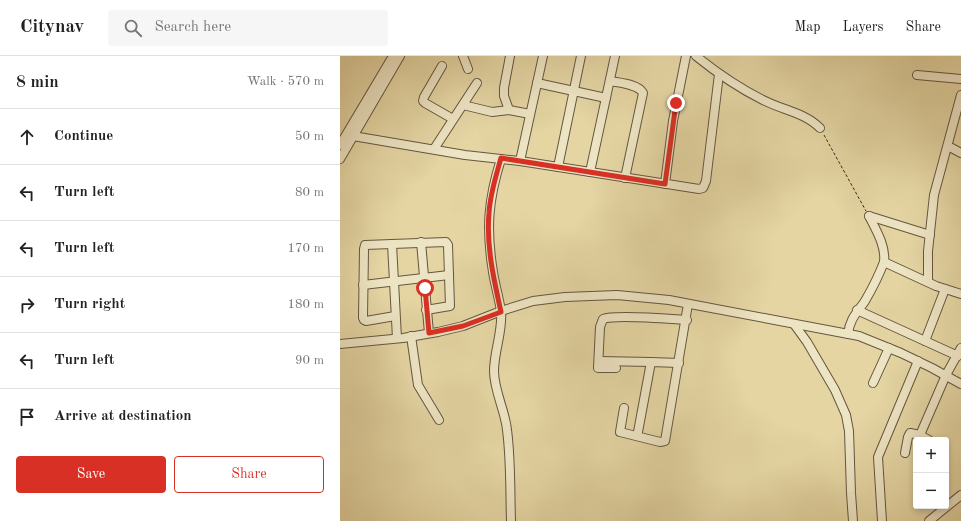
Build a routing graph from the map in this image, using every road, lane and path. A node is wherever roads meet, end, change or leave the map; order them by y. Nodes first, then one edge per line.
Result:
1 (393, 56) edge
2 (400, 56) edge
3 (463, 56) edge
4 (510, 56) edge
5 (543, 56) edge
6 (581, 56) edge
7 (614, 56) edge
8 (686, 56) edge
9 (696, 56) edge
10 (442, 66) dead end
11 (468, 68) dead end
12 (719, 74) junction
13 (917, 75) dead end
14 (961, 79) edge
15 (610, 81) junction
16 (477, 83) dead end
17 (537, 83) junction
18 (574, 91) junction
19 (961, 95) edge
20 (606, 98) junction
21 (463, 105) junction
22 (509, 110) junction
23 (530, 114) junction
24 (453, 119) junction
25 (820, 128) joint
26 (353, 136) junction
27 (340, 145) edge
28 (948, 146) junction
29 (434, 149) junction
30 (961, 153) edge
31 (501, 158) junction
32 (340, 159) edge
33 (520, 161) junction
34 (558, 167) junction
35 (590, 172) junction
36 (625, 178) junction
37 (665, 184) junction
38 (869, 216) junction
39 (930, 236) junction
40 (421, 242) junction
41 (392, 244) junction
42 (884, 262) junction
43 (449, 275) junction
44 (424, 278) junction
45 (394, 281) junction
46 (928, 282) junction
47 (363, 285) junction
48 (945, 289) junction
49 (961, 294) edge
50 (688, 304) junction
51 (426, 310) junction
52 (857, 310) junction
53 (501, 312) junction
54 (395, 316) junction
55 (687, 320) junction
56 (794, 324) junction
57 (429, 333) junction
58 (846, 333) junction
59 (411, 336) junction
60 (397, 338) junction
61 (925, 341) junction
62 (340, 344) edge
63 (889, 348) junction
64 (959, 352) edge
65 (599, 361) junction
66 (918, 361) junction
67 (651, 362) junction
68 (678, 363) junction
69 (616, 368) dead end
70 (946, 376) junction
71 (873, 383) dead end
72 (961, 384) edge
73 (624, 408) dead end
74 (439, 420) dead end
75 (638, 432) dead end
76 (920, 435) junction
77 (923, 437) edge
78 (905, 453) dead end
79 (960, 497) edge
80 (511, 521) edge
81 (853, 521) edge
82 (882, 521) edge
83 (929, 521) edge

1 - 27 street
2 - 26 street
3 - 11 street
4 - 22 street
5 - 17 street
6 - 18 street
7 - 15 street
8 - 37 street
9 - 12 street
10 - 24 street
12 - 25 street
12 - 37 street
13 - 14 street
15 - 20 street
15 - 36 street
16 - 21 street
17 - 18 street
17 - 23 street
18 - 20 street
18 - 34 street
19 - 28 street
20 - 35 street
21 - 22 street
21 - 24 street
22 - 23 street
23 - 33 street
24 - 29 street
25 - 38 path
26 - 29 street
26 - 32 street
28 - 30 street
28 - 39 street
29 - 31 street
31 - 33 street
31 - 53 street
33 - 34 street
34 - 35 street
35 - 36 street
36 - 37 street
38 - 39 street
38 - 42 street
39 - 46 street
40 - 41 street
40 - 43 street
40 - 44 street
41 - 45 street
41 - 47 street
42 - 46 street
42 - 52 street
43 - 44 street
43 - 51 street
44 - 45 street
44 - 51 street
45 - 47 street
45 - 54 street
46 - 48 street
47 - 54 street
48 - 49 street
48 - 61 street
50 - 53 street
50 - 55 street
50 - 56 street
51 - 57 street
52 - 58 street
52 - 61 street
53 - 57 street
53 - 80 street
54 - 60 street
55 - 65 street
55 - 68 street
56 - 58 street
56 - 81 street
57 - 59 street
58 - 63 street
59 - 60 street
59 - 74 street
60 - 62 street
61 - 64 street
63 - 66 street
63 - 71 street
64 - 70 street
65 - 67 street
65 - 69 street
66 - 70 street
66 - 82 street
67 - 68 street
67 - 75 street
68 - 73 street
70 - 72 street
70 - 76 street
76 - 77 street
76 - 78 street
79 - 83 street

